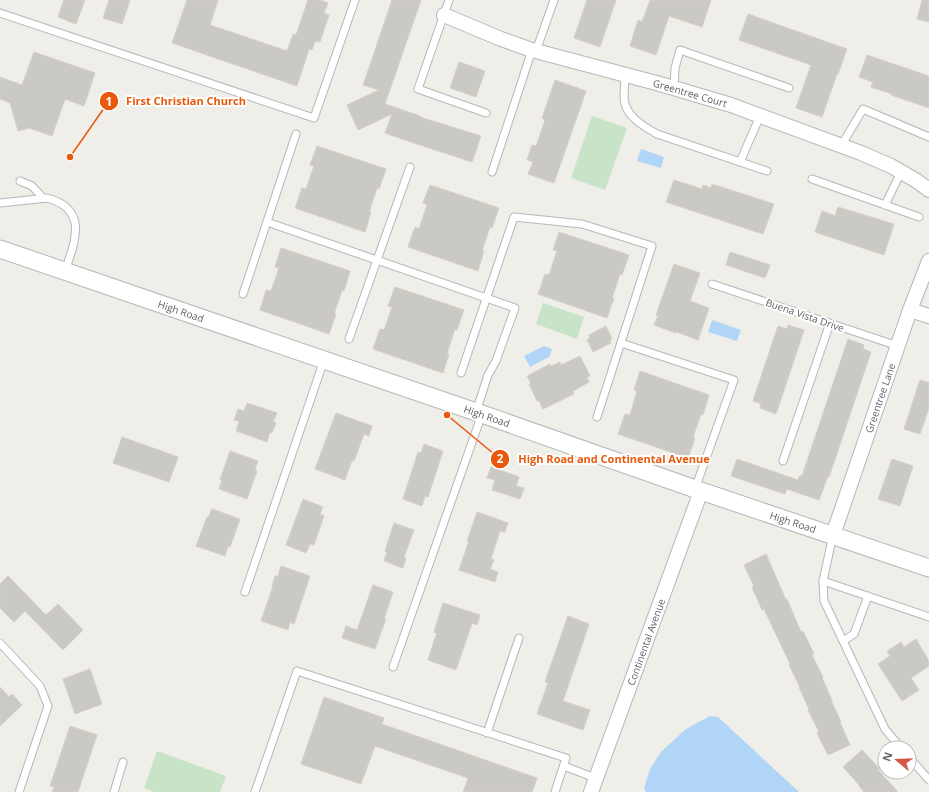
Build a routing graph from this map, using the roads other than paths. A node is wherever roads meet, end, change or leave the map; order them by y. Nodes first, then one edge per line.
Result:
1 (354, 0) edge
2 (449, 0) edge
3 (554, 0) edge
4 (0, 13) edge
5 (444, 15) junction
6 (534, 51) junction
7 (625, 75) junction
8 (789, 88) dead end
9 (674, 89) junction
10 (486, 113) dead end
11 (760, 116) junction
12 (296, 134) dead end
13 (929, 137) edge
14 (841, 146) junction
15 (740, 162) junction
16 (410, 167) dead end
17 (492, 172) dead end
18 (767, 172) dead end
19 (901, 172) junction
20 (812, 178) dead end
21 (20, 181) dead end
22 (929, 190) edge
23 (43, 198) junction
24 (0, 202) edge
25 (885, 205) junction
26 (919, 217) dead end
27 (267, 222) junction
28 (0, 249) edge
29 (377, 260) junction
30 (929, 261) edge
31 (65, 272) junction
32 (712, 284) dead end
33 (243, 294) dead end
34 (487, 298) junction
35 (910, 310) junction
36 (929, 316) edge
37 (830, 324) junction
38 (350, 339) dead end
39 (621, 343) junction
40 (898, 346) junction
41 (324, 360) junction
42 (461, 373) dead end
43 (479, 413) junction
44 (597, 418) dead end
45 (783, 461) dead end
46 (698, 490) junction
47 (833, 535) junction
48 (929, 568) edge
49 (823, 581) junction
50 (245, 592) dead end
51 (868, 596) junction
52 (929, 617) edge
53 (519, 638) dead end
54 (843, 641) junction
55 (0, 644) edge
56 (393, 667) dead end
57 (487, 732) junction
58 (895, 740) edge
59 (123, 762) dead end
60 (564, 766) junction
61 (917, 766) edge
62 (595, 778) junction
63 (929, 780) edge
64 (19, 792) edge
65 (114, 792) edge
66 (255, 792) edge
67 (555, 792) edge
68 (591, 792) edge

1 - 4 lane
2 - 5 lane
3 - 6 lane
5 - 6 street, Greentree Court
5 - 10 lane
6 - 7 street, Greentree Court
6 - 17 lane
7 - 9 street, Greentree Court
7 - 15 lane
8 - 9 lane
9 - 11 street, Greentree Court
11 - 14 street, Greentree Court
11 - 15 lane
12 - 27 lane
13 - 14 lane
14 - 19 street, Greentree Court
15 - 18 lane
16 - 29 lane
19 - 22 street, Greentree Court
19 - 25 lane
20 - 25 lane
21 - 23 lane
23 - 24 lane
23 - 31 lane
25 - 26 lane
27 - 29 lane
27 - 33 lane
28 - 31 street, High Road
29 - 34 lane
29 - 38 lane
30 - 35 street, Greentree Lane
31 - 41 street, High Road
32 - 37 lane, Buena Vista Drive
34 - 39 lane
34 - 42 lane
34 - 43 lane
35 - 36 street
35 - 40 street, Greentree Lane
37 - 40 lane, Buena Vista Drive
37 - 45 lane
39 - 44 lane
39 - 46 lane
40 - 47 street, Greentree Lane
41 - 43 street, High Road
41 - 50 lane
43 - 46 street, High Road
43 - 56 lane
46 - 47 street, High Road
46 - 62 street, Continental Avenue
47 - 48 street, High Road
47 - 49 lane
49 - 51 lane
49 - 54 lane
51 - 52 lane
51 - 54 lane
53 - 57 lane
54 - 58 lane
55 - 64 lane
57 - 60 lane
57 - 66 lane
59 - 65 lane
60 - 62 lane
60 - 67 lane
61 - 63 lane
62 - 68 street, Continental Avenue

